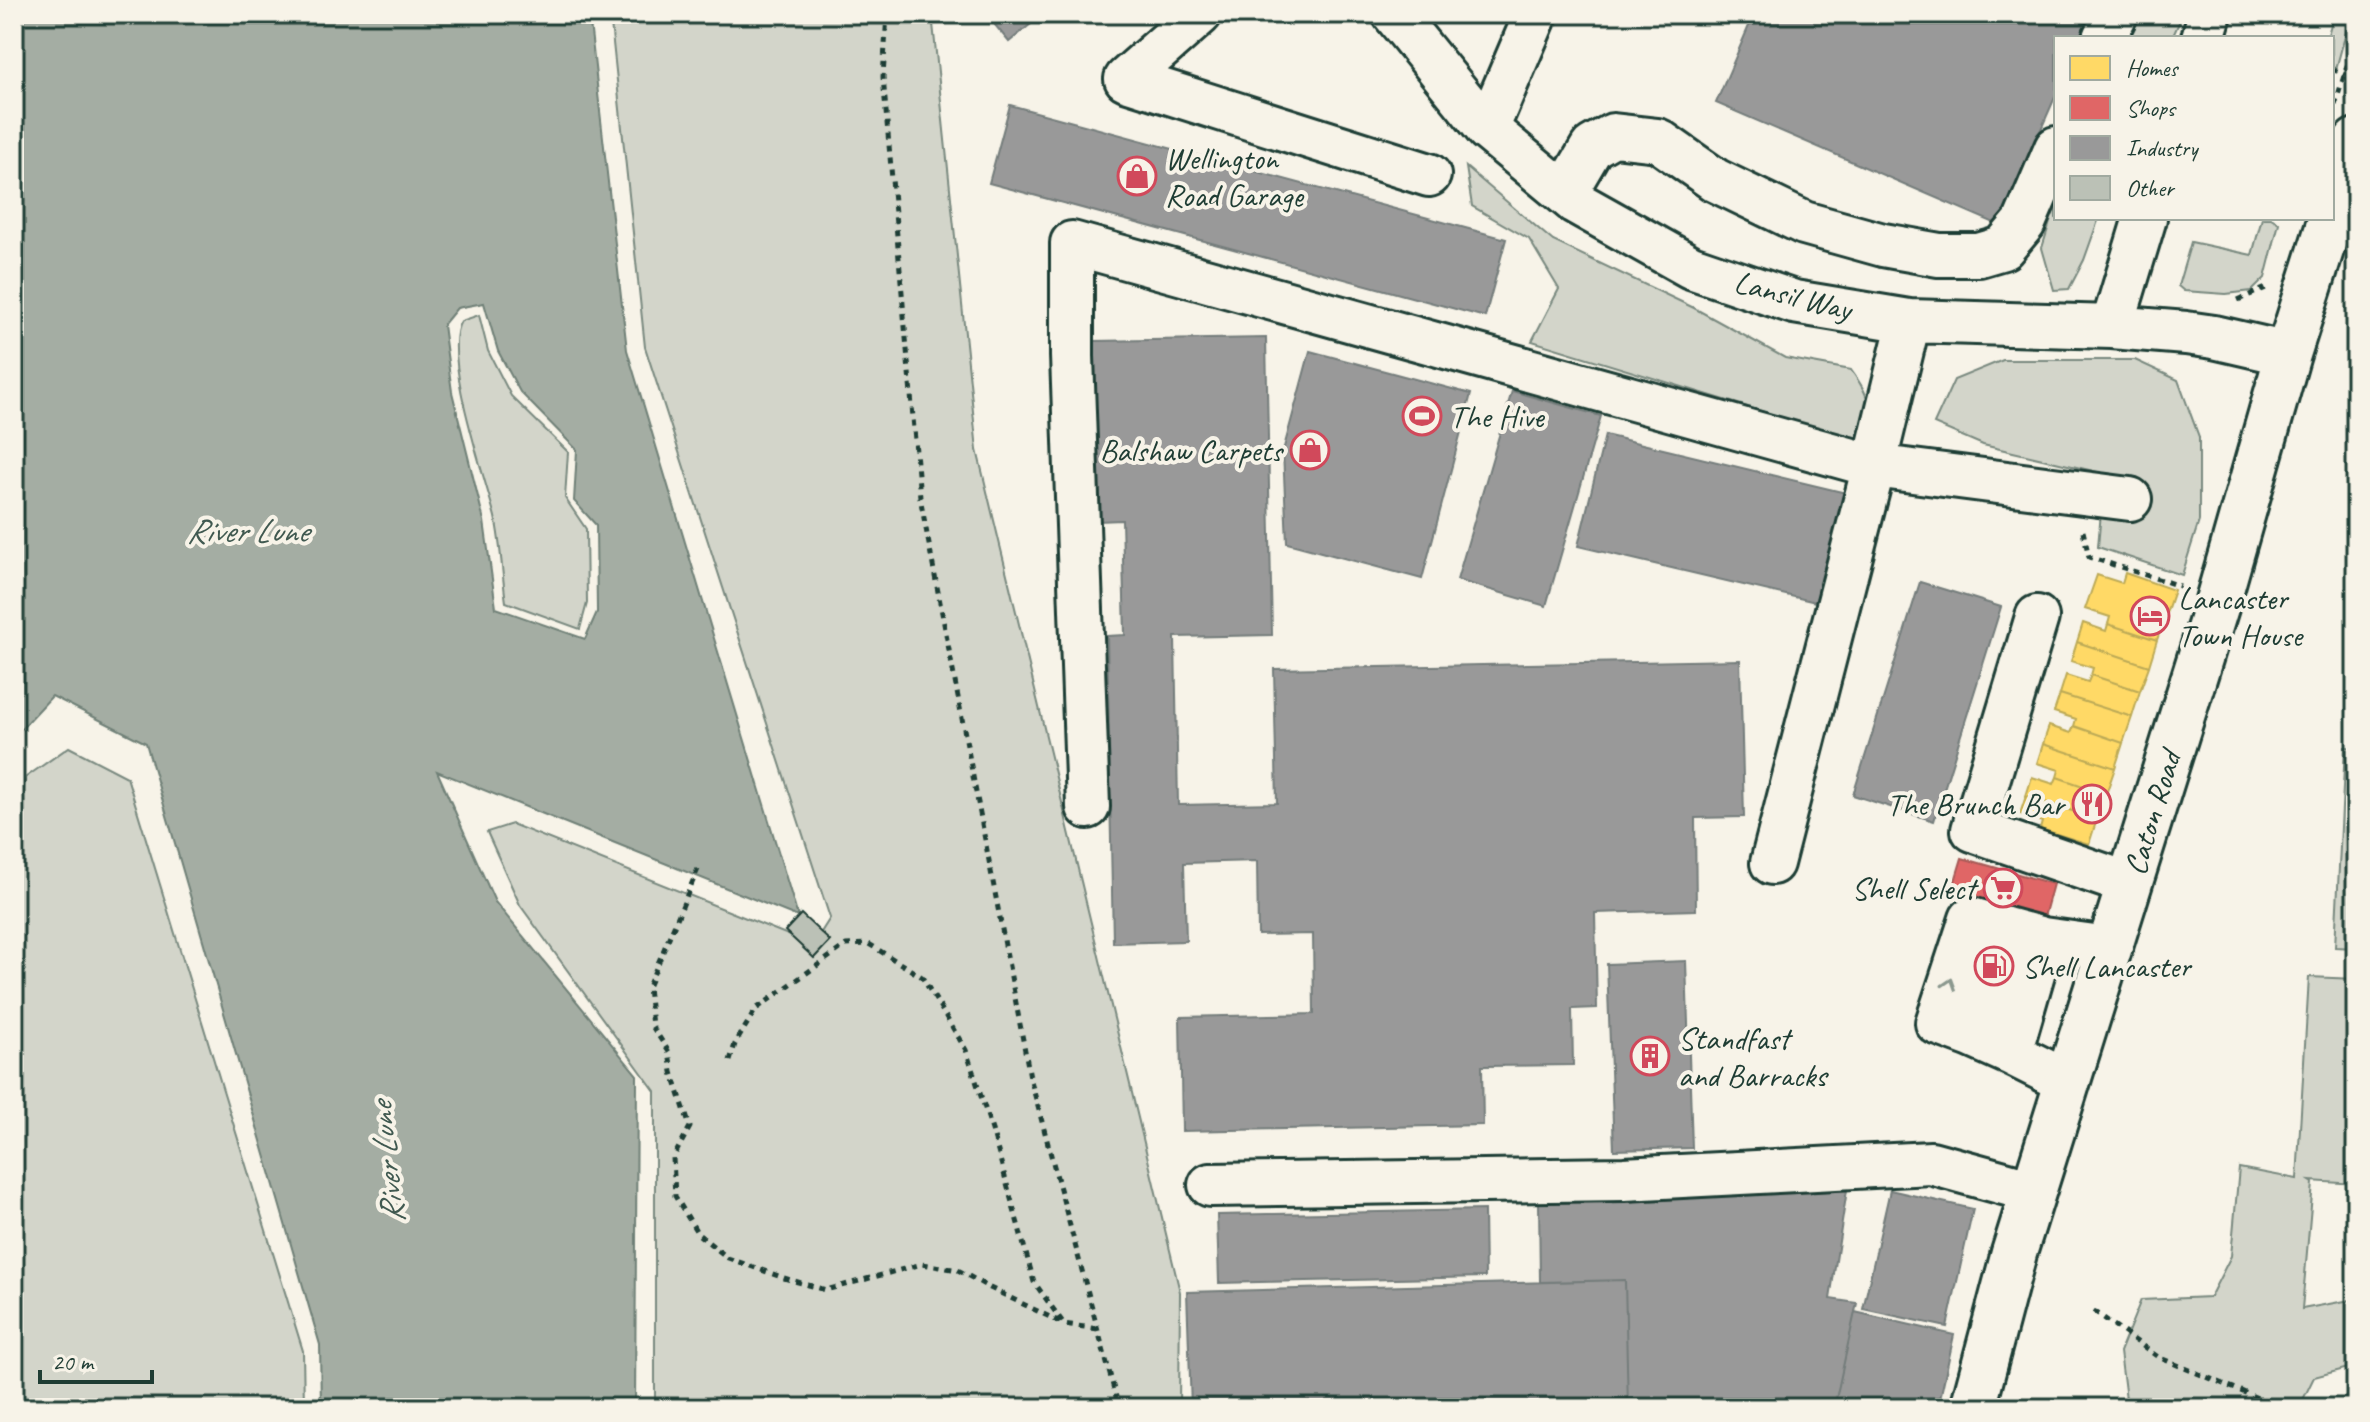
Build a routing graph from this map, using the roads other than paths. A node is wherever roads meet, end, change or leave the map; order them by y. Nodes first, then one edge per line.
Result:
1 (1200, 14) edge
2 (1394, 14) edge
3 (1536, 14) edge
4 (2116, 14) edge
5 (2105, 36) edge
6 (1487, 129) junction
7 (2356, 141) edge
8 (2054, 153) edge
9 (1429, 175) dead end
10 (1565, 193) junction
11 (2334, 211) edge
12 (2144, 220) edge
13 (2331, 220) edge
14 (1909, 321) junction
15 (2112, 327) junction
16 (2288, 354) junction
17 (1874, 466) junction
18 (2130, 499) dead end
19 (2037, 617) dead end
20 (1088, 807) dead end
21 (1772, 863) dead end
22 (2129, 884) junction
23 (2024, 934) junction
24 (2109, 948) junction
25 (2010, 1053) junction
26 (2068, 1082) junction
27 (1210, 1185) dead end
28 (2033, 1191) junction
29 (1973, 1408) edge

1 - 9 street
2 - 6 street, Lansil Way
3 - 6 street
4 - 5 street
6 - 10 street, Lansil Way
7 - 11 main road, Caton Road
8 - 10 street
10 - 14 street, Lansil Way
12 - 15 street
13 - 16 main road, Caton Road
14 - 15 street, Lansil Way
14 - 17 street
15 - 16 street, Lansil Way
16 - 22 main road, Caton Road
17 - 18 street
17 - 20 street
17 - 21 street
19 - 22 street
22 - 24 main road, Caton Road
23 - 24 street
23 - 25 street
25 -> 23 street
24 - 26 main road, Caton Road
25 - 26 street
26 - 28 main road, Caton Road
27 - 28 street
28 - 29 main road, Caton Road

